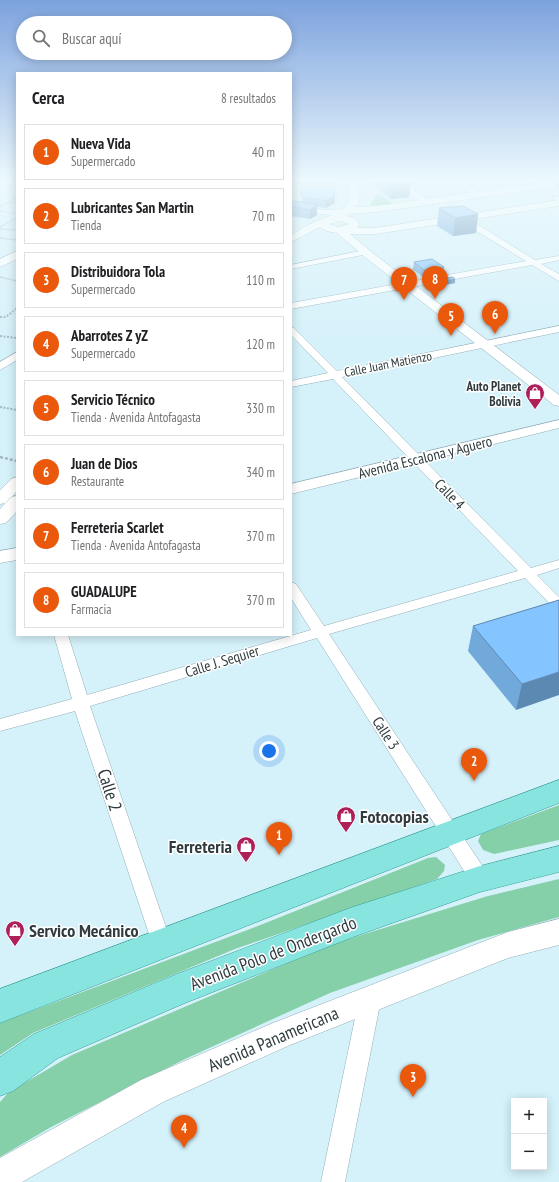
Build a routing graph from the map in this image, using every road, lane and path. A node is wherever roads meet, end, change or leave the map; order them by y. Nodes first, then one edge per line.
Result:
1 (309, 236) edge
2 (356, 236) edge
3 (371, 236) edge
4 (490, 236) edge
5 (0, 238) edge
6 (16, 240) edge
7 (292, 244) edge
8 (365, 252) junction
9 (16, 255) edge
10 (559, 258) edge
11 (534, 263) junction
12 (0, 264) edge
13 (292, 267) edge
14 (0, 277) edge
15 (559, 278) edge
16 (16, 281) edge
17 (408, 285) junction
18 (292, 306) edge
19 (16, 309) edge
20 (0, 315) edge
21 (559, 329) edge
22 (292, 331) edge
23 (0, 336) edge
24 (16, 338) edge
25 (484, 344) junction
26 (16, 356) edge
27 (0, 366) edge
28 (334, 375) junction
29 (292, 384) edge
30 (559, 402) edge
31 (0, 407) edge
32 (16, 410) edge
33 (559, 424) edge
34 (0, 457) edge
35 (416, 459) junction
36 (16, 461) edge
37 (16, 483) edge
38 (292, 489) edge
39 (0, 499) edge
40 (16, 502) edge
41 (0, 519) edge
42 (16, 554) edge
43 (0, 557) edge
44 (559, 564) edge
45 (528, 573) junction
46 (292, 589) edge
47 (559, 605) edge
48 (320, 632) junction
49 (60, 636) edge
50 (81, 703) junction
51 (0, 725) edge
52 (559, 791) edge
53 (451, 834) junction
54 (559, 859) edge
55 (480, 879) junction
56 (559, 932) edge
57 (162, 945) junction
58 (370, 999) junction
59 (0, 1006) edge
60 (0, 1078) edge
61 (0, 1176) edge
62 (333, 1182) edge

1 - 7 street
2 - 8 street
3 - 8 street
4 - 11 street
5 - 6 path
8 - 13 street
8 - 17 street
9 - 12 street
10 - 11 street
11 - 15 street
11 - 17 street
14 - 16 path
17 - 18 street
17 - 25 street
19 - 20 path
21 - 25 street, Calle Juan Matienzo
22 - 28 street, Calle 4
23 - 24 path
25 - 28 street, Calle Juan Matienzo
25 - 30 street
26 - 27 street
28 - 29 street, Calle Juan Matienzo
28 - 35 street, Calle 4
31 - 32 path
33 - 35 street, Avenida Escalona y Aguero
34 - 36 path
35 - 38 street, Avenida Escalona y Aguero
35 - 45 street, Calle 4
37 - 39 street
40 - 41 street
42 - 43 street
44 - 45 street, Calle J. Sequier
45 - 47 street, Calle 4
45 - 48 street, Calle J. Sequier
46 - 48 street, Calle 3
48 - 50 street, Calle J. Sequier
48 - 53 street, Calle 3
49 - 50 street, Calle 2
50 - 51 street, Calle J. Sequier
50 - 57 street, Calle 2
52 - 53 main road
53 - 55 street, Calle 3
53 - 57 main road
54 - 55 main road, Avenida Polo de Ondergardo
55 - 60 main road, Avenida Polo de Ondergardo
56 - 58 street, Avenida Panamericana
57 - 59 main road
58 - 61 street, Avenida Panamericana
58 - 62 street

